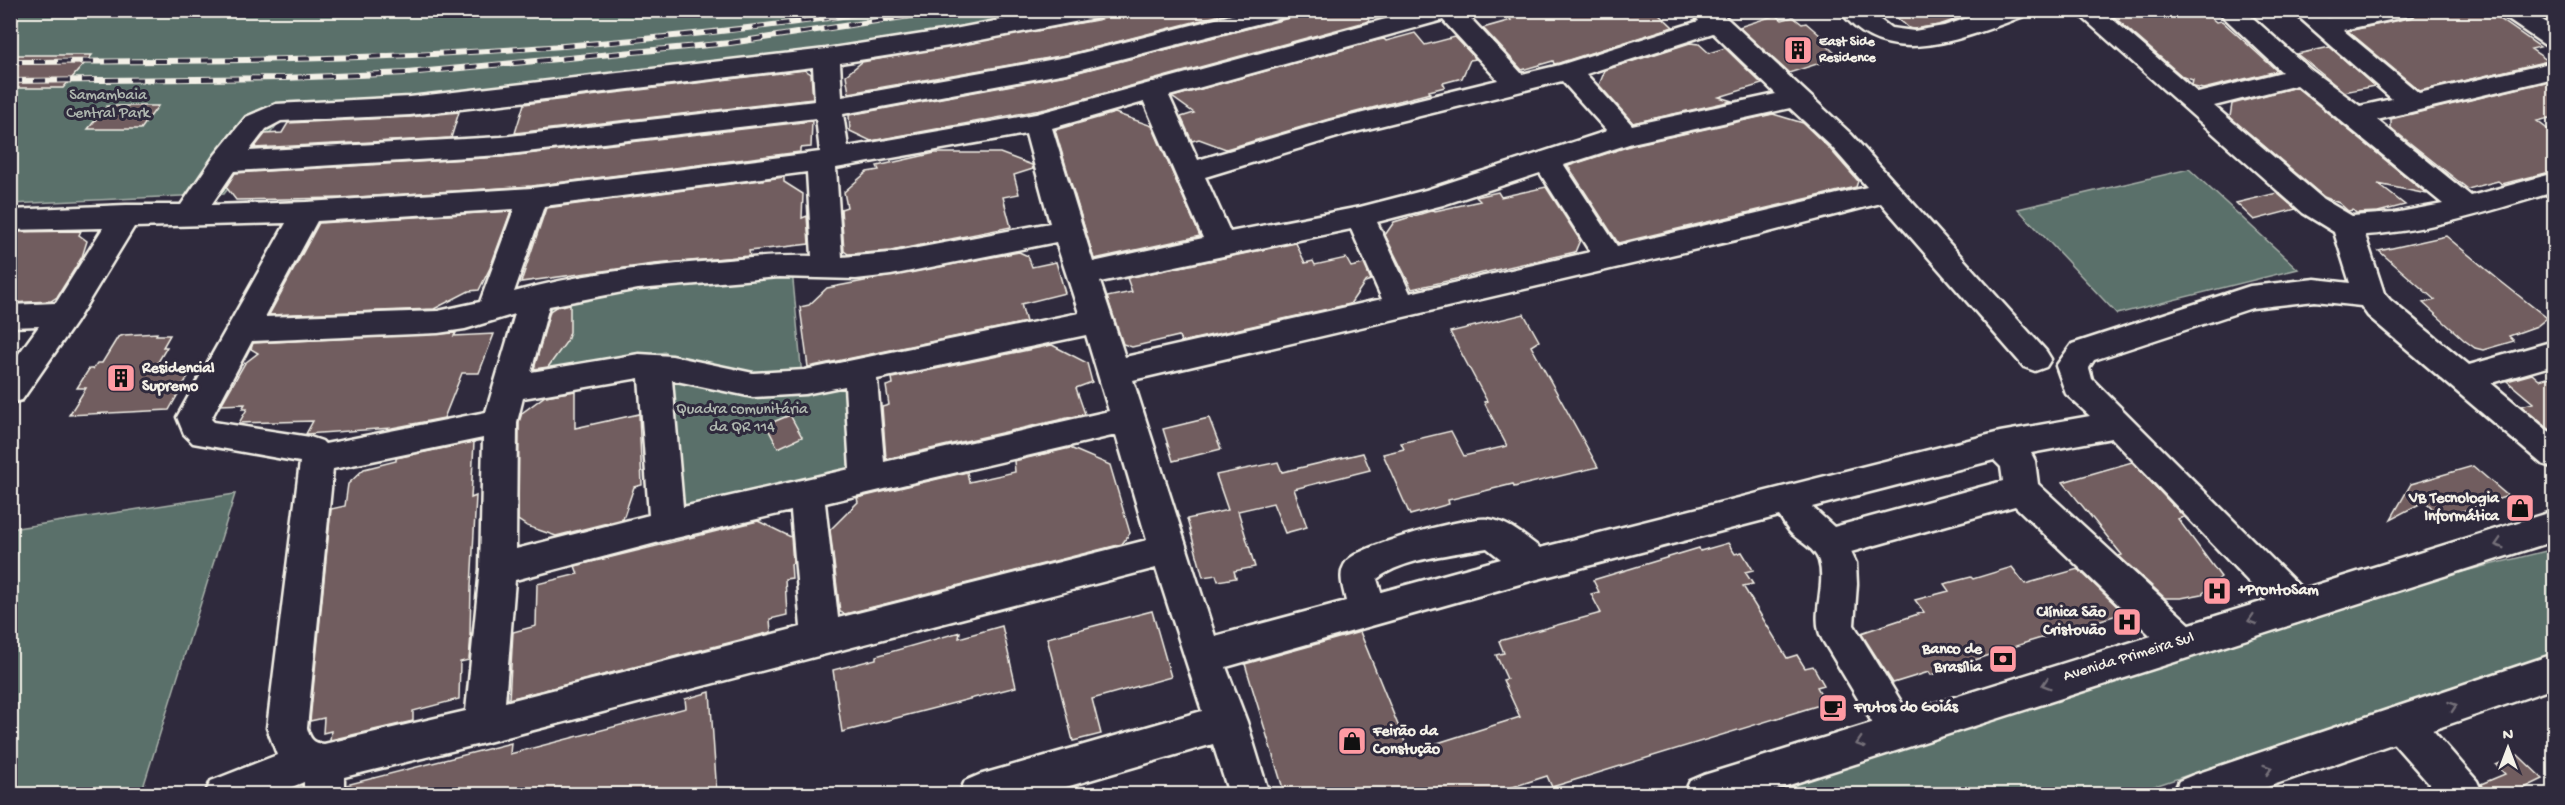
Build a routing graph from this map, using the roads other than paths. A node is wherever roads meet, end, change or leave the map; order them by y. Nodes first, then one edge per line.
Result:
1 (1095, 10) edge
2 (1282, 10) edge
3 (1852, 10) edge
4 (2019, 10) edge
5 (2086, 10) edge
6 (2228, 10) edge
7 (2303, 10) edge
8 (2404, 10) edge
9 (1449, 11) edge
10 (2554, 13) edge
11 (2518, 15) edge
12 (1711, 17) edge
13 (1390, 18) edge
14 (2324, 26) junction
15 (2554, 39) edge
16 (826, 57) junction
17 (2554, 70) edge
18 (1568, 71) junction
19 (2302, 76) junction
20 (1517, 84) junction
21 (1154, 93) junction
22 (1795, 98) junction
23 (2195, 102) junction
24 (2414, 102) junction
25 (829, 108) junction
26 (2355, 116) junction
27 (1037, 123) junction
28 (1626, 135) junction
29 (828, 160) junction
30 (1546, 160) junction
31 (225, 162) junction
32 (1189, 172) junction
33 (2554, 183) edge
34 (1887, 192) junction
35 (532, 198) junction
36 (2466, 207) junction
37 (308, 212) junction
38 (190, 214) junction
39 (126, 215) junction
40 (1360, 217) junction
41 (10, 220) edge
42 (2347, 226) junction
43 (1067, 230) junction
44 (1221, 244) junction
45 (1609, 258) junction
46 (828, 266) junction
47 (1082, 275) junction
48 (2370, 296) junction
49 (536, 297) junction
50 (1401, 306) junction
51 (493, 309) junction
52 (65, 314) junction
53 (10, 316) edge
54 (1096, 321) junction
55 (240, 330) junction
56 (2554, 353) edge
57 (2035, 360) dead end
58 (655, 367) junction
59 (860, 372) junction
60 (1114, 372) junction
61 (2466, 378) junction
62 (512, 388) junction
63 (10, 391) edge
64 (1129, 419) junction
65 (500, 422) junction
66 (2119, 424) junction
67 (2000, 445) junction
68 (2554, 455) edge
69 (317, 459) junction
70 (868, 479) junction
71 (2021, 490) junction
72 (807, 494) junction
73 (1788, 500) junction
74 (667, 525) junction
75 (2554, 526) edge
76 (1829, 543) junction
77 (1168, 550) junction
78 (1534, 565) junction
79 (498, 569) junction
80 (2296, 607) junction
81 (1367, 610) junction
82 (821, 639) junction
83 (2182, 641) junction
84 (1205, 656) junction
85 (2554, 671) edge
86 (1227, 722) junction
87 (2402, 724) junction
88 (484, 725) junction
89 (1899, 730) junction
90 (318, 773) edge
91 (225, 795) edge
92 (979, 795) edge
93 (1249, 795) edge
94 (1704, 795) edge
95 (2193, 795) edge
96 (2463, 795) edge

1 - 16 street
2 - 25 street
3 - 4 street
5 - 23 street
6 - 19 street
7 - 14 street
8 - 14 street
9 - 13 street
9 - 20 street
10 - 11 street
11 - 15 street
12 - 18 street
12 - 22 street
13 - 21 street
14 - 24 street
16 - 25 street
16 - 31 street
17 - 24 street
18 - 20 street
18 - 28 street
19 - 23 street
19 - 26 street
20 - 32 street
21 - 27 street
21 - 32 street
22 - 28 street
22 - 34 street
23 - 42 street
24 - 26 street
25 - 29 street
25 - 31 street
26 - 36 street
27 - 29 street
27 - 43 street
28 - 30 street
29 - 35 street
29 - 46 street
30 - 40 street
30 - 45 street
31 - 38 street
32 - 44 street
33 - 36 street
34 - 45 street
34 - 57 street
35 - 37 street
35 - 51 street
36 - 42 street
37 - 38 street
37 - 55 street
38 - 39 street
39 - 41 street
39 - 52 street
40 - 44 street
40 - 50 street
42 - 48 street
43 - 46 street
43 - 47 street
44 - 47 street
45 - 50 street
46 - 49 street
47 - 54 street
48 - 61 street
48 - 66 street
49 - 51 street
49 - 62 street
50 - 60 street
51 - 55 street
52 - 53 street
52 - 63 street
54 - 59 street
54 - 60 street
55 - 69 street
56 - 61 street
58 - 59 street
58 - 62 street
58 - 74 street
59 - 70 street
60 - 64 street
61 - 68 street
62 - 65 street
64 - 70 street
64 - 77 street
65 - 69 street
65 - 79 street
66 - 67 street
66 - 80 street
67 - 71 street
67 - 73 street
69 - 90 street
70 - 72 street
71 - 76 street
71 - 83 street
72 - 74 street
72 - 82 street
73 - 76 street
73 - 78 street
74 - 79 street
75 -> 80 street, Avenida Primeira Sul
76 - 89 street
77 - 82 street
77 - 84 street
78 - 81 street
78 - 81 street
79 - 88 street
80 -> 83 street, Avenida Primeira Sul
81 - 84 street
82 - 88 street
83 -> 89 street, Avenida Primeira Sul
84 - 86 street
87 -> 85 street
86 - 92 street
86 - 93 street
95 -> 87 street
87 - 96 street
88 - 90 street
89 -> 94 street, Avenida Primeira Sul
90 - 91 street

